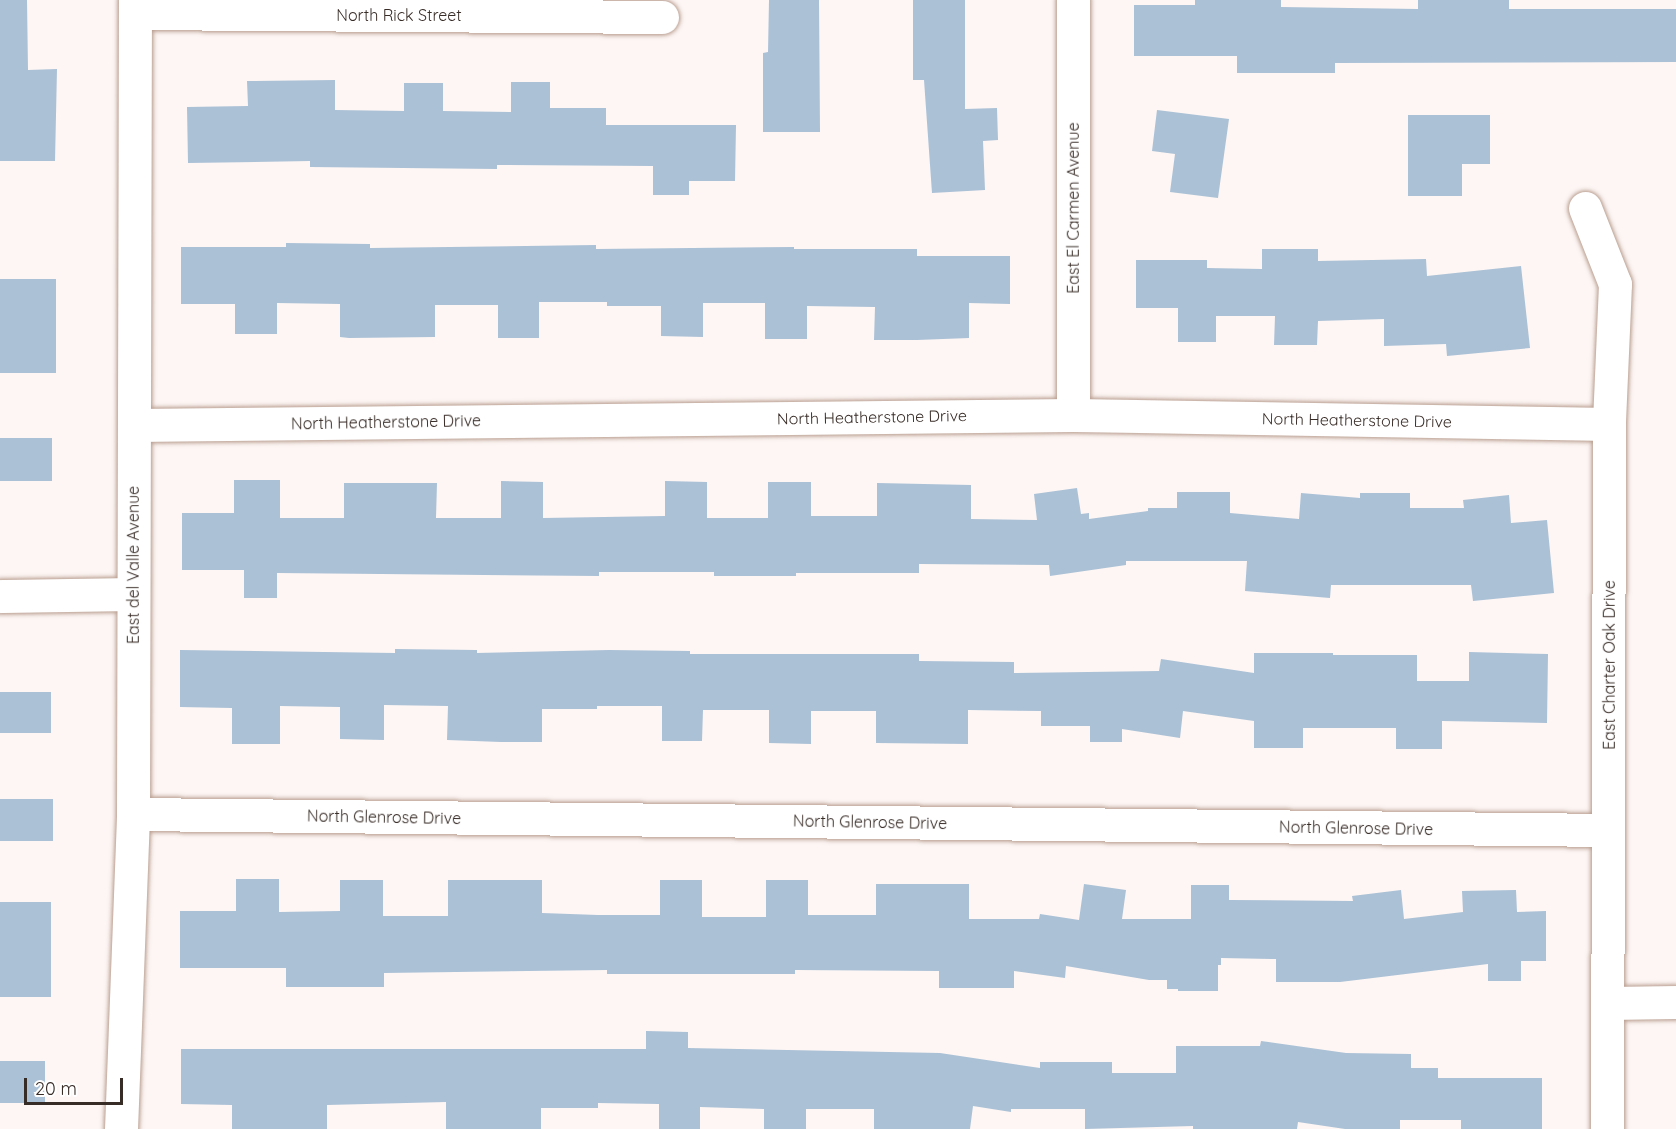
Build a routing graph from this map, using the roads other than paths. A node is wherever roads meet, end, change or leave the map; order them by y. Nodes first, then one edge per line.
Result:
1 (1073, 0) edge
2 (135, 7) edge
3 (662, 17) dead end
4 (1585, 208) dead end
5 (1073, 415) junction
6 (1609, 424) junction
7 (134, 425) junction
8 (133, 594) junction
9 (0, 596) edge
10 (132, 814) junction
11 (1608, 830) junction
12 (1676, 1002) edge
13 (1608, 1003) junction
14 (121, 1129) edge
15 (1606, 1129) edge

1 - 5 street, East El Carmen Avenue
2 - 3 street, North Rick Street
2 - 7 street, East del Valle Avenue
4 - 6 street, East Charter Oak Drive
5 - 6 street, North Heatherstone Drive
5 - 7 street, North Heatherstone Drive
6 - 11 street, East Charter Oak Drive
7 - 8 street, East del Valle Avenue
8 - 9 street
8 - 10 street, East del Valle Avenue
10 - 11 street, North Glenrose Drive
10 - 14 street, East del Valle Avenue
11 - 13 street, East Charter Oak Drive
12 - 13 street
13 - 15 street, East Charter Oak Drive

